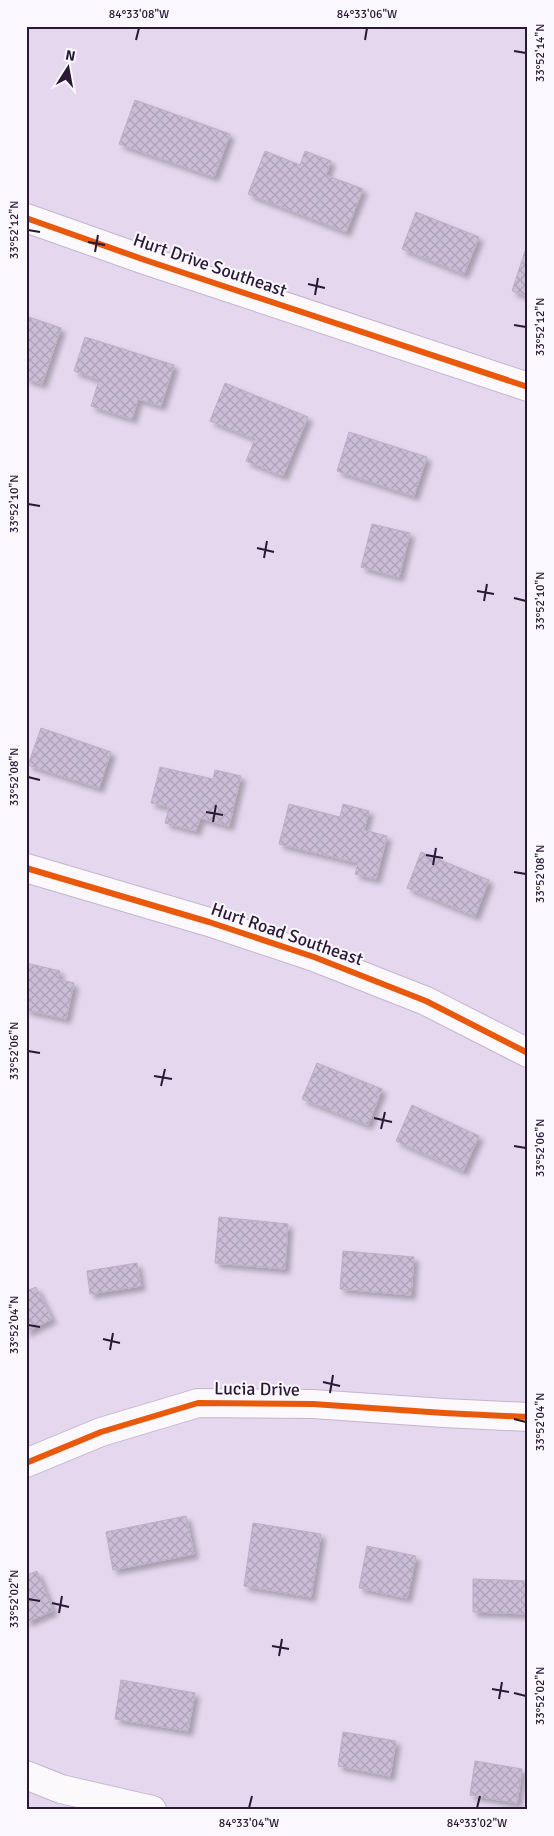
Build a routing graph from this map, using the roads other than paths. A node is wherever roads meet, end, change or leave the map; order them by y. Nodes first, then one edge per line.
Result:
1 (26, 218) edge
2 (528, 387) edge
3 (26, 868) edge
4 (528, 1053) edge
5 (528, 1417) edge
6 (26, 1463) edge
7 (26, 1776) edge
8 (152, 1810) edge

1 - 2 street, Hurt Drive Southeast
3 - 4 street, Hurt Road Southeast
5 - 6 street, Lucia Drive
7 - 8 street

